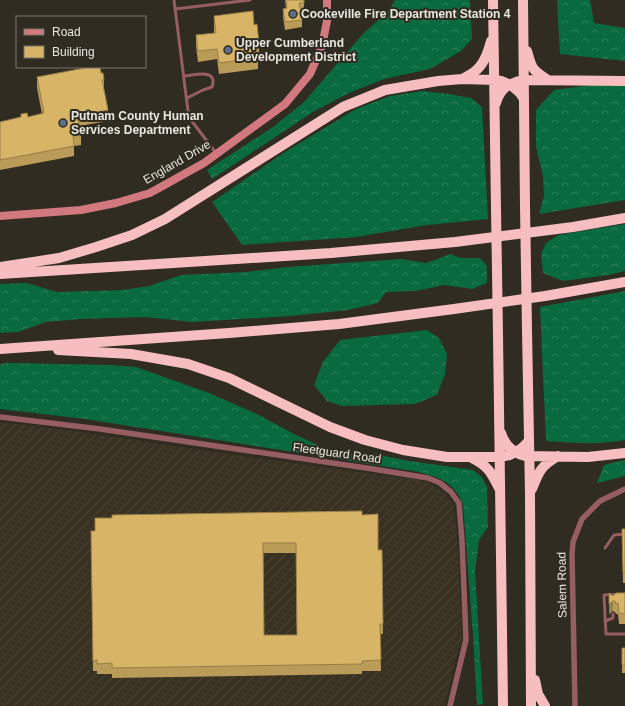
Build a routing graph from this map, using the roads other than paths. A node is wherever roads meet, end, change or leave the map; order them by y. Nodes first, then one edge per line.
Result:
1 (174, 0) edge
2 (250, 0) edge
3 (327, 0) edge
4 (493, 0) edge
5 (522, 0) edge
6 (175, 9) junction
7 (494, 31) junction
8 (523, 39) junction
9 (184, 76) junction
10 (462, 79) junction
11 (495, 80) junction
12 (524, 80) junction
13 (548, 80) junction
14 (625, 81) edge
15 (509, 84) junction
16 (187, 98) junction
17 (524, 99) junction
18 (495, 109) junction
19 (217, 154) junction
20 (0, 216) edge
21 (625, 218) edge
22 (0, 267) edge
23 (0, 274) edge
24 (625, 282) edge
25 (3, 348) edge
26 (0, 417) edge
27 (499, 429) junction
28 (529, 441) junction
29 (515, 452) junction
30 (625, 453) edge
31 (529, 456) junction
32 (558, 456) junction
33 (500, 457) junction
34 (472, 458) junction
35 (625, 489) edge
36 (500, 491) junction
37 (530, 494) junction
38 (625, 534) edge
39 (605, 548) dead end
40 (625, 594) edge
41 (604, 599) junction
42 (610, 600) edge
43 (613, 614) dead end
44 (605, 621) junction
45 (625, 634) edge
46 (531, 654) junction
47 (450, 706) edge
48 (503, 706) edge
49 (531, 706) edge
50 (545, 706) edge
51 (575, 706) edge

1 - 6 lane
2 - 6 lane
3 - 19 street, England Drive
4 - 7 highway
5 - 8 highway
6 - 9 lane
7 - 10 highway
7 - 11 highway
8 - 12 highway
8 - 13 highway
9 - 16 lane
9 - 16 lane
10 - 11 highway
10 - 22 highway
11 - 15 highway
11 - 18 highway
12 - 13 highway
12 - 15 highway
12 - 17 highway
13 - 14 highway
15 - 17 highway
15 - 18 highway
16 - 19 lane
17 - 28 highway, bridge
18 - 27 highway, bridge
19 - 20 street, England Drive
21 - 23 highway
24 - 25 highway
25 - 34 highway
26 - 47 street, Fleetguard Road
27 - 29 highway
27 - 33 highway
28 - 29 highway
28 - 31 highway
29 - 31 highway
29 - 33 highway
30 - 32 highway
31 - 32 highway
31 - 37 highway
32 - 37 highway
33 - 34 highway
33 - 36 highway
34 - 36 highway
35 - 51 street, Salem Road
36 - 48 highway
37 - 46 highway
38 - 39 lane
40 - 41 lane
41 - 42 lane
41 - 44 lane
43 - 44 lane
44 - 45 lane
46 - 49 highway
46 - 50 highway

